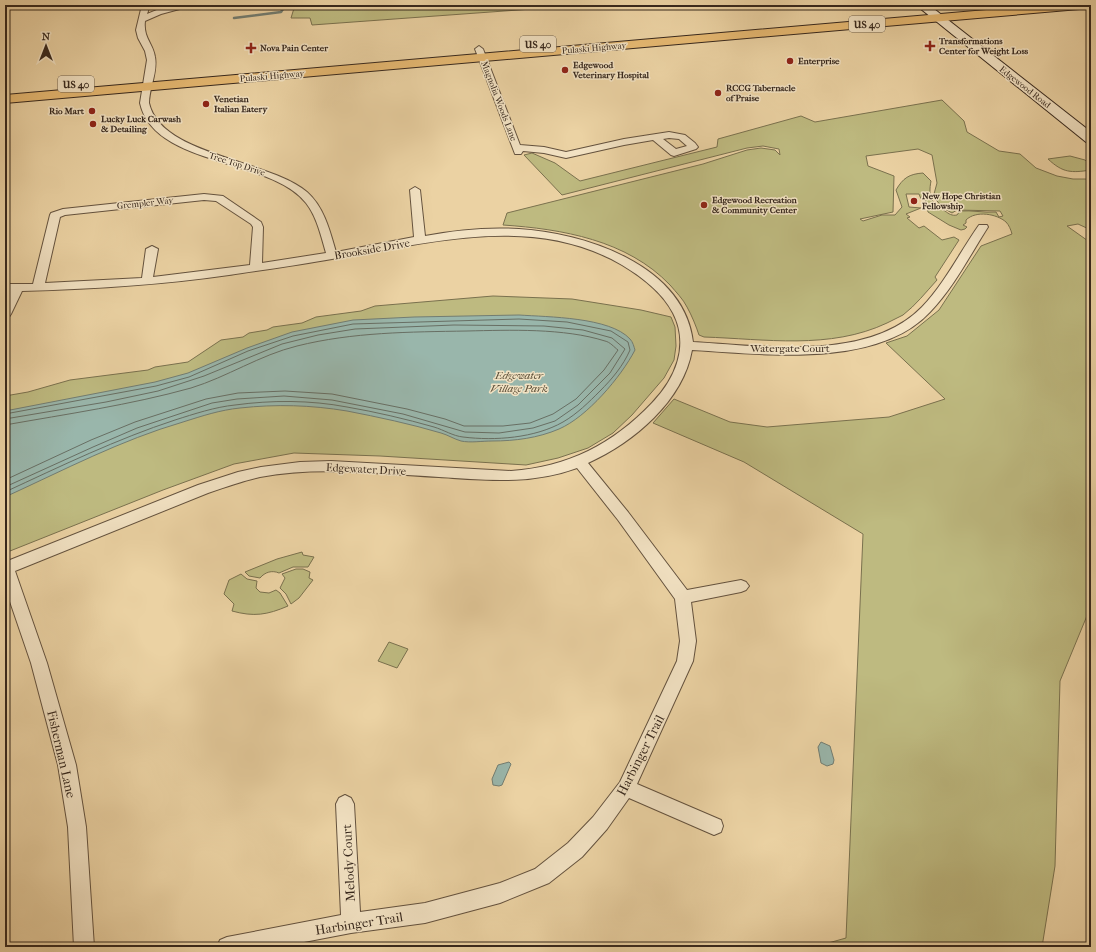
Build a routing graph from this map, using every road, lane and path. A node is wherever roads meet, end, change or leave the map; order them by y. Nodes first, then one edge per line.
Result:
1 (168, 5) edge
2 (184, 5) edge
3 (995, 5) edge
4 (1088, 5) edge
5 (145, 6) edge
6 (929, 11) edge
7 (142, 20) junction
8 (481, 54) junction
9 (147, 83) junction
10 (5, 90) edge
11 (5, 99) edge
12 (655, 137) dead end
13 (1091, 139) edge
14 (415, 190) dead end
15 (983, 227) dead end
16 (420, 240) junction
17 (152, 249) dead end
18 (332, 256) junction
19 (256, 268) junction
20 (147, 282) junction
21 (38, 287) junction
22 (5, 288) edge
23 (18, 288) junction
24 (5, 314) edge
25 (687, 346) junction
26 (580, 462) junction
27 (5, 568) edge
28 (741, 586) dead end
29 (683, 597) junction
30 (626, 788) junction
31 (345, 804) dead end
32 (714, 826) dead end
33 (352, 923) junction
34 (84, 947) edge
35 (227, 947) edge

1 - 5 street
2 - 7 street
3 - 6 highway, Pulaski Highway / US 40
4 - 6 highway, Pulaski Highway / US 40
5 - 7 street, Tree Top Drive
6 - 8 highway, Pulaski Highway / US 40
6 - 13 main road, Edgewood Road
7 - 9 street, Tree Top Drive
8 - 9 highway, Pulaski Highway / US 40
8 - 12 street, Magnolia Woods Lane
9 - 10 highway, Pulaski Highway / US 40
9 - 11 highway, Pulaski Highway / US 40
9 - 18 street, Tree Top Drive
14 - 16 street
15 - 25 street, Watergate Court
16 - 18 street, Brookside Drive
16 - 25 street, Brookside Drive
17 - 20 street
18 - 19 street, Brookside Drive
19 - 20 street, Brookside Drive
19 - 21 street, Grempler Way
20 - 21 street, Brookside Drive
21 - 23 street, Brookside Drive
22 - 23 street, Brookside Drive
23 - 24 street
25 - 26 street, Edgewater Drive
26 - 27 street, Edgewater Drive
26 - 29 street
27 - 34 street, Fisherman Lane
28 - 29 street
29 - 30 street, Harbinger Trail
30 - 32 street
30 - 33 street, Harbinger Trail
31 - 33 street, Melody Court
33 - 35 street, Harbinger Trail

